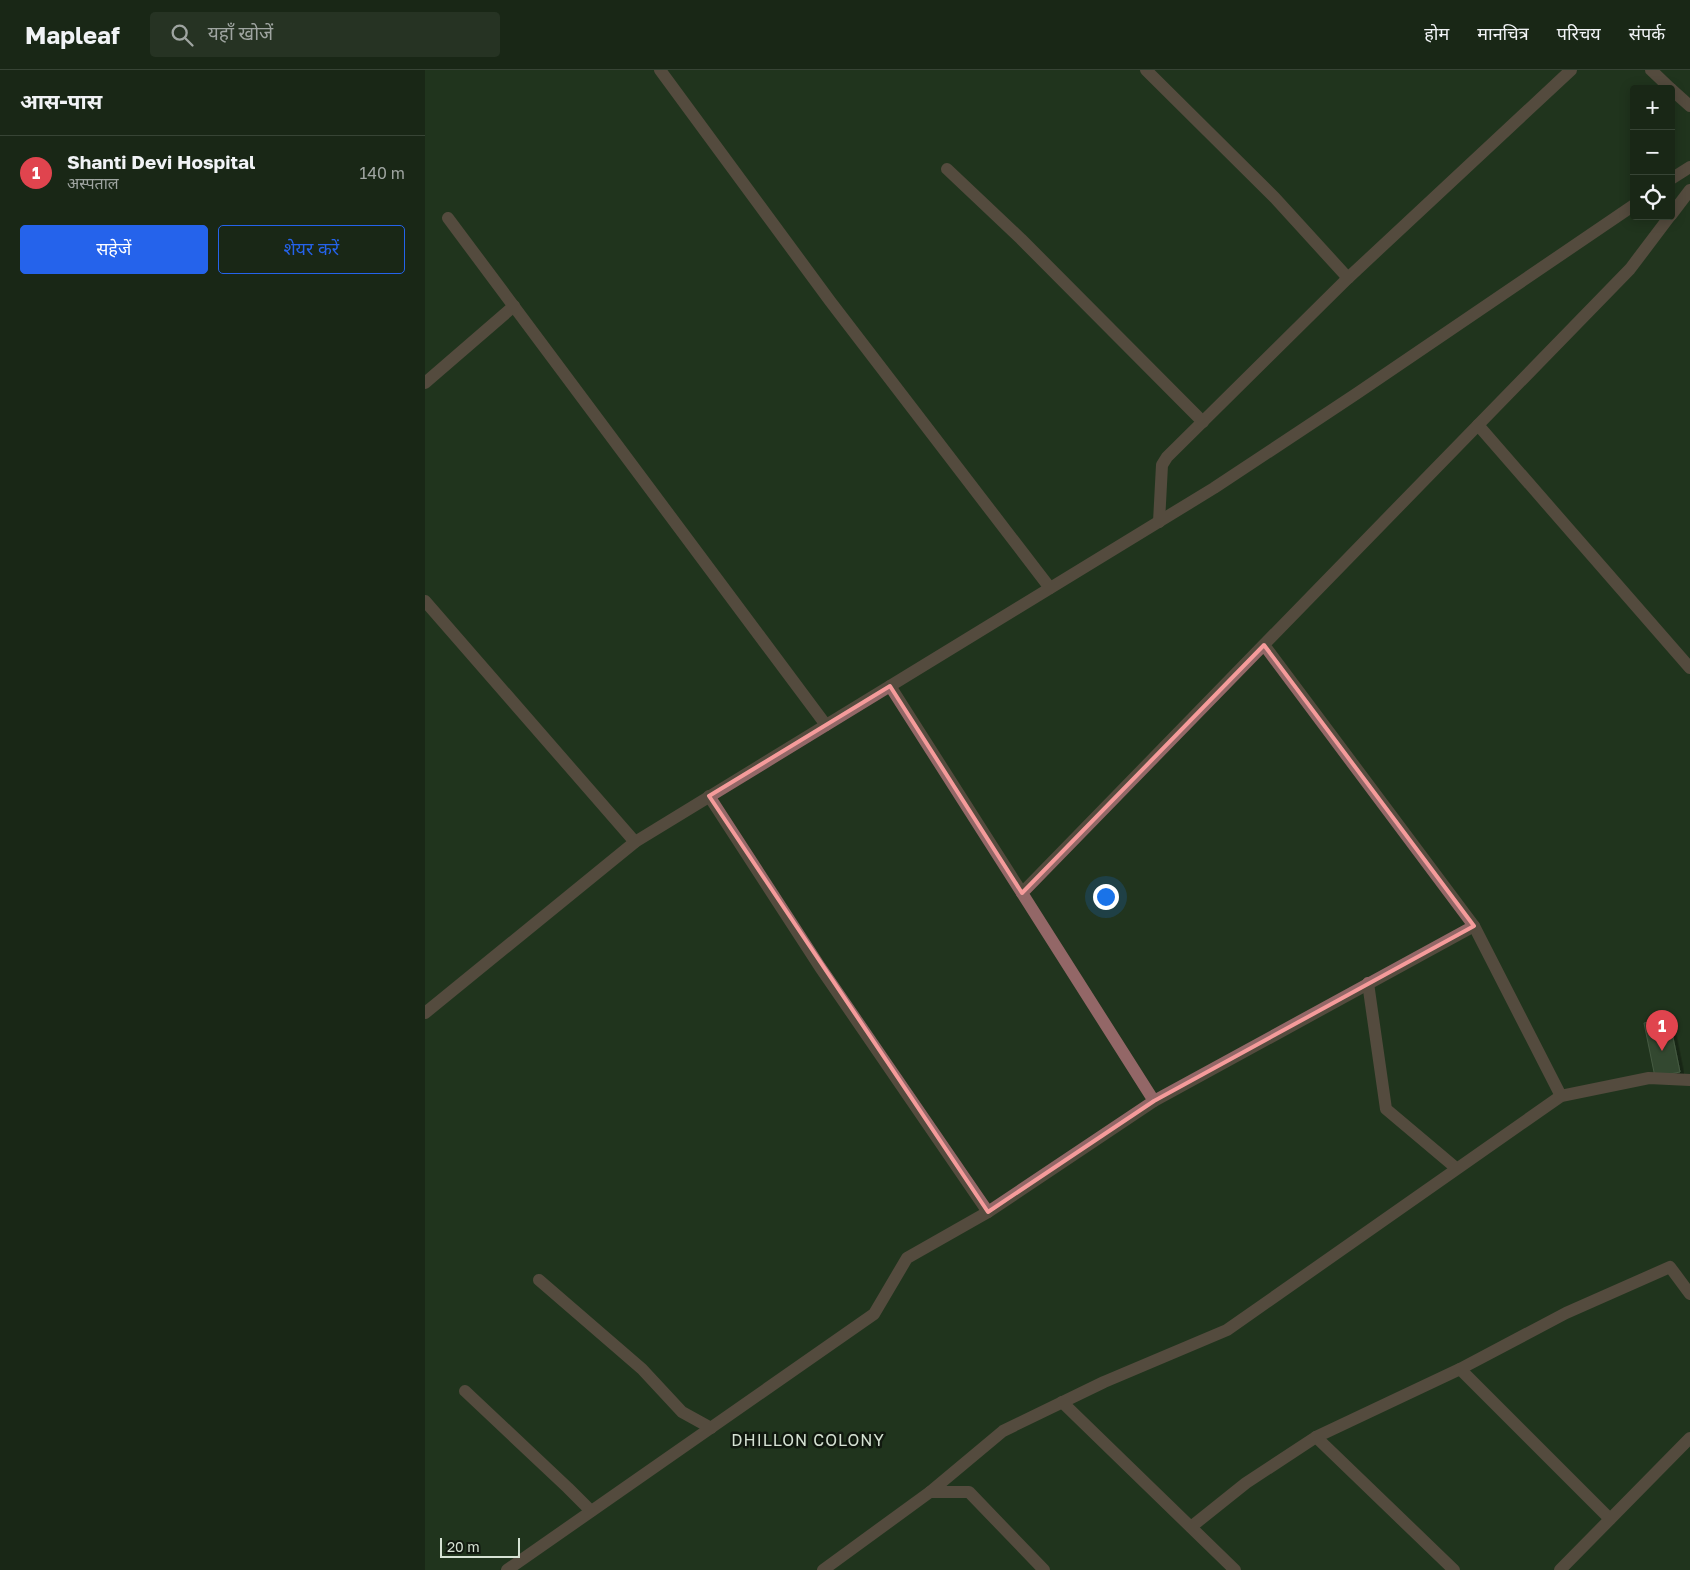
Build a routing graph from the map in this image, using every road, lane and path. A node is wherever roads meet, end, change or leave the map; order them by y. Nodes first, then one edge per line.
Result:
1 (660, 70) edge
2 (1146, 70) edge
3 (1571, 70) edge
4 (1651, 70) edge
5 (1667, 85) edge
6 (1675, 93) edge
7 (1690, 106) edge
8 (1690, 166) edge
9 (947, 169) dead end
10 (1675, 176) edge
11 (1690, 190) edge
12 (1630, 208) edge
13 (1675, 210) edge
14 (448, 218) dead end
15 (1667, 220) edge
16 (1348, 278) junction
17 (514, 306) junction
18 (425, 383) edge
19 (1203, 422) junction
20 (1478, 425) junction
21 (1159, 522) junction
22 (1050, 588) junction
23 (425, 601) edge
24 (1264, 645) junction
25 (1690, 668) edge
26 (890, 686) junction
27 (826, 725) junction
28 (709, 796) junction
29 (635, 842) junction
30 (1023, 893) junction
31 (1474, 926) junction
32 (1368, 983) junction
33 (425, 1014) edge
34 (1690, 1080) edge
35 (1561, 1096) junction
36 (1154, 1101) junction
37 (1456, 1168) junction
38 (988, 1212) junction
39 (539, 1280) dead end
40 (1690, 1294) edge
41 (1460, 1368) junction
42 (465, 1391) dead end
43 (1062, 1402) junction
44 (711, 1428) junction
45 (1316, 1437) junction
46 (1690, 1438) edge
47 (930, 1492) junction
48 (591, 1512) junction
49 (1610, 1519) junction
50 (1191, 1528) junction
51 (507, 1570) edge
52 (823, 1570) edge
53 (1044, 1570) edge
54 (1235, 1570) edge
55 (1454, 1570) edge
56 (1560, 1570) edge

1 - 22 street
2 - 16 street
3 - 16 street
4 - 5 street
6 - 7 street
8 - 10 street
9 - 19 street
11 - 13 street
12 - 21 street
14 - 17 street
15 - 20 street
16 - 19 street
17 - 18 street
17 - 27 street
19 - 21 street
20 - 24 street
20 - 25 street
21 - 22 street
22 - 26 street
23 - 29 street
24 - 30 street
24 - 31 street
26 - 27 street
26 - 30 street
27 - 28 street
28 - 29 street
28 - 38 street
29 - 33 street
30 - 36 street
31 - 32 street
31 - 35 street
32 - 36 street
32 - 37 street
34 - 35 street
35 - 37 street
36 - 38 street
37 - 43 street
38 - 44 street
39 - 44 street
40 - 41 street
41 - 45 street
41 - 49 street
42 - 48 street
43 - 47 street
43 - 50 street
44 - 48 street
45 - 50 street
45 - 55 street
46 - 49 street
47 - 52 street
47 - 53 street
48 - 51 street
49 - 56 street
50 - 54 street

